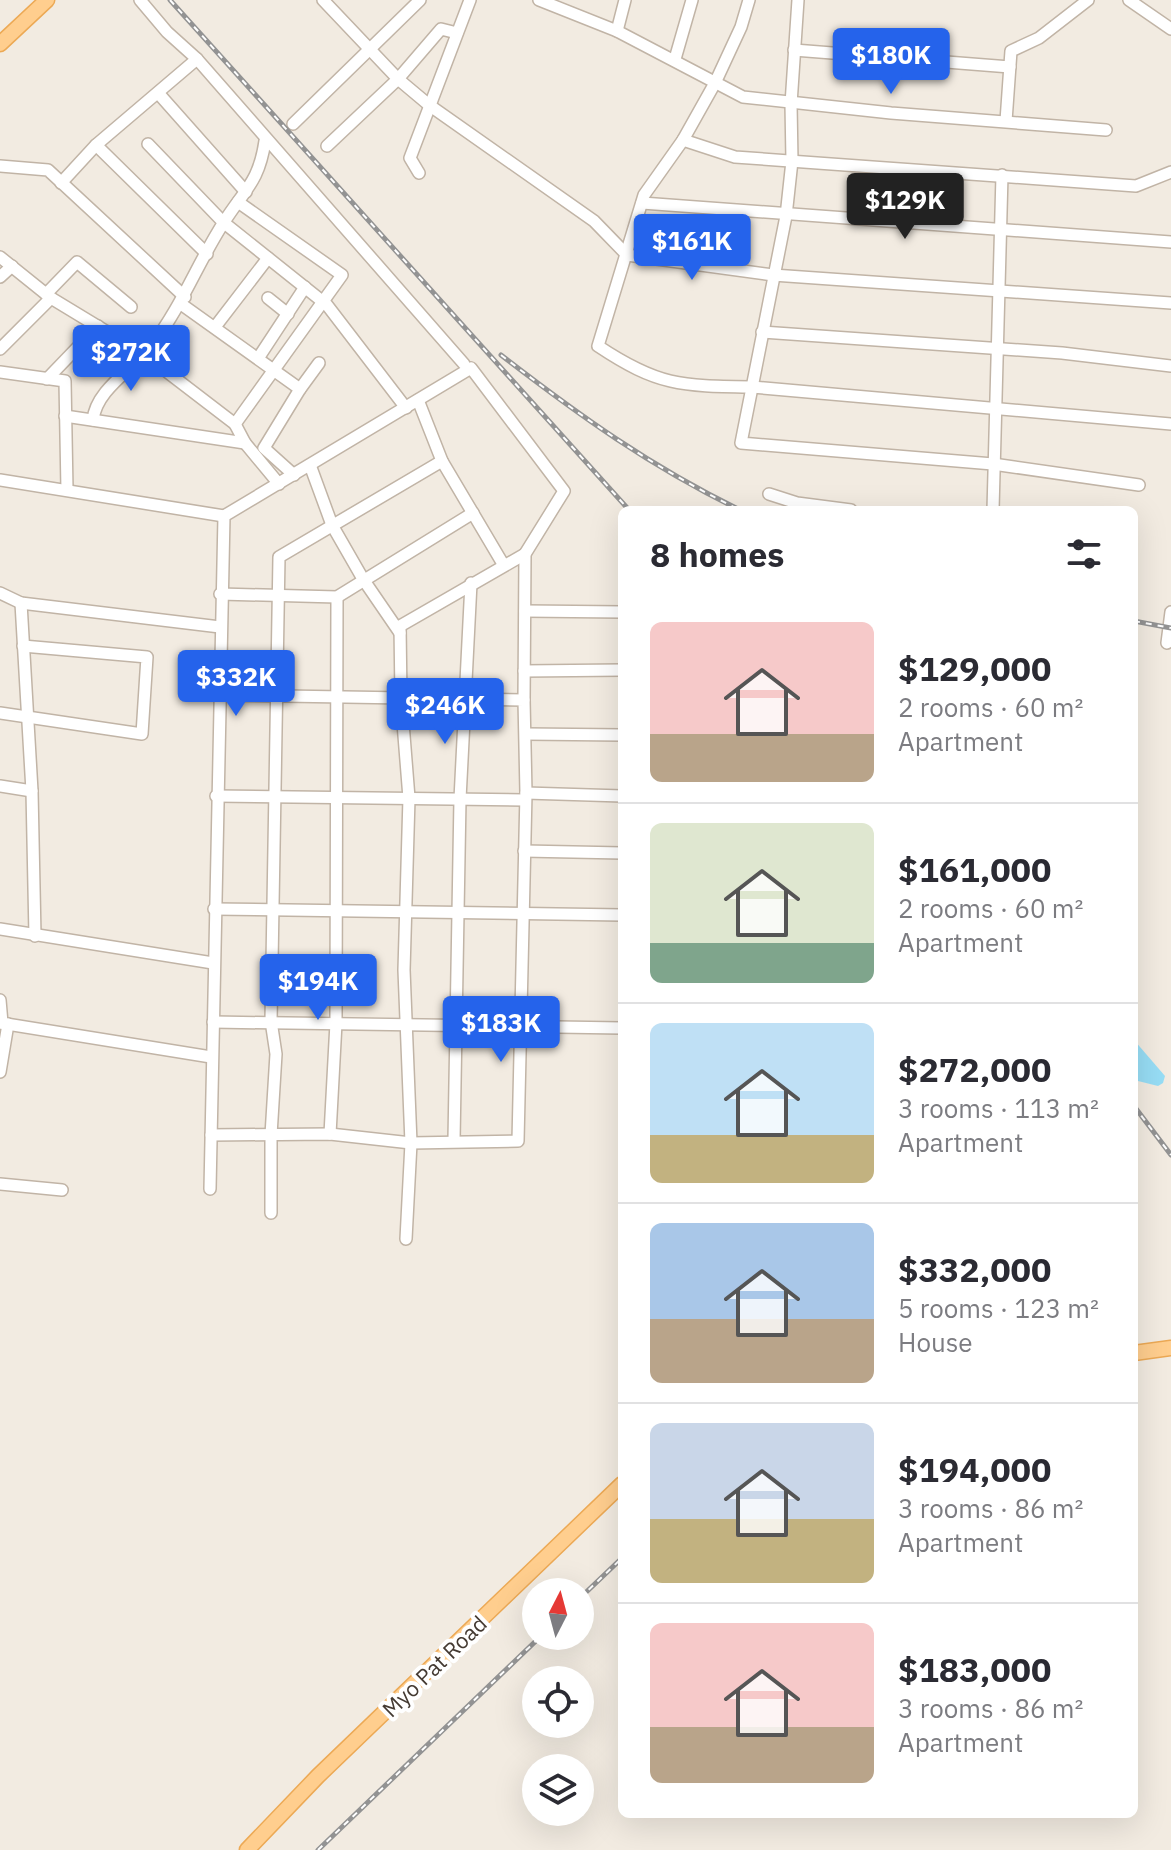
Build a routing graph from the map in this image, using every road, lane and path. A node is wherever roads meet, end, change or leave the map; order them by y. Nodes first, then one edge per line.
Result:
1 (35, 0) edge
2 (47, 0) edge
3 (140, 0) edge
4 (420, 0) edge
5 (470, 0) edge
6 (539, 0) edge
7 (625, 0) edge
8 (692, 0) edge
9 (749, 0) edge
10 (798, 0) edge
11 (1088, 0) edge
12 (1129, 0) edge
13 (330, 3) edge
14 (1171, 29) edge
15 (617, 31) junction
16 (457, 33) junction
17 (0, 34) edge
18 (0, 44) edge
19 (370, 49) junction
20 (794, 50) junction
21 (197, 59) junction
22 (675, 59) junction
23 (1010, 67) junction
24 (398, 79) junction
25 (715, 83) junction
26 (159, 94) junction
27 (791, 104) junction
28 (429, 105) junction
29 (1006, 121) junction
30 (293, 124) dead end
31 (1106, 130) dead end
32 (683, 140) junction
33 (265, 141) junction
34 (148, 144) dead end
35 (96, 145) junction
36 (327, 146) dead end
37 (792, 161) junction
38 (0, 166) edge
39 (1171, 172) edge
40 (419, 173) dead end
41 (1002, 175) junction
42 (61, 183) junction
43 (246, 192) junction
44 (238, 202) junction
45 (642, 203) junction
46 (786, 216) junction
47 (223, 222) junction
48 (1001, 231) junction
49 (1171, 242) edge
50 (207, 254) junction
51 (627, 255) junction
52 (0, 257) edge
53 (268, 258) junction
54 (12, 266) junction
55 (773, 275) junction
56 (0, 277) edge
57 (305, 287) junction
58 (998, 292) junction
59 (48, 296) junction
60 (268, 298) dead end
61 (183, 300) junction
62 (321, 300) junction
63 (1171, 303) edge
64 (131, 307) dead end
65 (288, 314) junction
66 (98, 326) junction
67 (215, 327) junction
68 (762, 332) junction
69 (0, 349) edge
70 (997, 350) junction
71 (145, 355) junction
72 (259, 357) junction
73 (319, 363) dead end
74 (464, 364) dead end
75 (1171, 366) edge
76 (275, 368) junction
77 (0, 372) edge
78 (47, 379) junction
79 (752, 387) junction
80 (300, 389) junction
81 (418, 400) junction
82 (995, 407) junction
83 (406, 408) junction
84 (65, 416) junction
85 (93, 420) junction
86 (235, 424) junction
87 (1171, 424) edge
88 (245, 443) junction
89 (442, 461) junction
90 (993, 464) junction
91 (310, 465) junction
92 (294, 475) junction
93 (0, 480) edge
94 (279, 484) junction
95 (1139, 485) dead end
96 (67, 490) junction
97 (769, 494) dead end
98 (820, 506) edge
99 (993, 506) edge
100 (473, 513) junction
101 (224, 516) junction
102 (332, 525) junction
103 (525, 554) junction
104 (503, 564) junction
105 (363, 579) junction
106 (471, 583) junction
107 (0, 593) edge
108 (220, 594) junction
109 (277, 596) junction
110 (337, 597) junction
111 (21, 603) junction
112 (525, 611) junction
113 (618, 612) edge
114 (1171, 612) edge
115 (220, 627) junction
116 (400, 633) junction
117 (1167, 643) dead end
118 (23, 646) junction
119 (618, 670) edge
120 (524, 671) junction
121 (219, 695) junction
122 (278, 696) junction
123 (338, 697) junction
124 (401, 698) junction
125 (464, 699) junction
126 (524, 700) junction
127 (0, 713) edge
128 (27, 717) junction
129 (526, 734) junction
130 (618, 735) edge
131 (0, 786) edge
132 (32, 791) junction
133 (276, 795) junction
134 (216, 796) junction
135 (618, 796) edge
136 (335, 797) junction
137 (525, 797) junction
138 (409, 798) junction
139 (460, 799) junction
140 (524, 851) junction
141 (618, 853) edge
142 (214, 909) junction
143 (273, 909) junction
144 (335, 911) junction
145 (406, 912) junction
146 (457, 912) junction
147 (522, 914) junction
148 (618, 915) edge
149 (0, 929) edge
150 (35, 936) junction
151 (213, 963) junction
152 (0, 1000) edge
153 (271, 1021) junction
154 (213, 1022) junction
155 (3, 1023) edge
156 (336, 1023) junction
157 (405, 1028) junction
158 (456, 1028) junction
159 (618, 1028) edge
160 (519, 1029) junction
161 (211, 1057) junction
162 (0, 1072) edge
163 (330, 1134) junction
164 (211, 1135) junction
165 (271, 1135) junction
166 (454, 1140) junction
167 (411, 1143) junction
168 (0, 1184) edge
169 (210, 1189) dead end
170 (62, 1190) dead end
171 (271, 1213) dead end
172 (406, 1239) dead end
173 (1171, 1348) edge
174 (1138, 1352) edge
175 (618, 1488) edge
176 (247, 1850) edge

1 - 17 main road
2 - 18 main road
3 - 21 street
4 - 19 street
5 - 16 street
6 - 15 street
7 - 15 street
8 - 22 street
9 - 25 street
10 - 20 street
11 - 23 street
12 - 14 street
13 - 19 street
15 - 22 street
16 - 24 street
16 - 28 street
19 - 24 street
19 - 30 street
20 - 23 street
20 - 27 street
21 - 26 street
21 - 33 street
22 - 25 street
23 - 29 street
24 - 28 street
24 - 36 street
25 - 27 street
25 - 32 street
26 - 35 street
26 - 43 street
27 - 29 street
27 - 37 street
28 - 40 street
28 - 51 street
29 - 31 street
32 - 37 street
32 - 45 street
33 - 43 street
33 - 74 street
34 - 47 street
35 - 42 street
35 - 50 street
37 - 41 street
37 - 46 street
38 - 42 street
39 - 41 street
41 - 48 street
42 - 61 street
43 - 44 street
44 - 47 street
44 - 62 street
45 - 46 street
45 - 51 street
46 - 48 street
46 - 55 street
47 - 50 street
47 - 53 street
48 - 49 street
48 - 58 street
50 - 61 street
51 - 55 street
51 - 79 street
52 - 54 street
53 - 57 street
53 - 67 street
54 - 56 street
54 - 59 street
55 - 58 street
55 - 68 street
57 - 62 street
57 - 65 street
58 - 63 street
58 - 70 street
59 - 64 street
59 - 66 street
59 - 69 street
60 - 65 street
61 - 67 street
61 - 71 street
62 - 76 street
62 - 83 street
65 - 72 street
66 - 71 street
66 - 78 street
67 - 72 street
68 - 70 street
68 - 79 street
70 - 75 street
70 - 82 street
71 - 85 street
71 - 86 street
72 - 76 street
73 - 80 street
76 - 80 street
76 - 86 street
77 - 78 street
78 - 84 street
79 - 82 street
79 - 90 street
80 - 92 street
81 - 83 street
81 - 89 street
81 - 103 street
82 - 87 street
82 - 90 street
83 - 91 street
84 - 85 street
84 - 96 street
85 - 88 street
86 - 88 street
88 - 94 street
89 - 100 street
89 - 102 street
90 - 95 street
90 - 99 street
91 - 92 street
91 - 102 street
92 - 94 street
93 - 96 street
94 - 101 street
96 - 101 street
97 - 98 street
100 - 104 street
100 - 105 street
101 - 108 street
102 - 105 street
102 - 109 street
103 - 104 street
103 - 112 street
104 - 106 street
105 - 110 street
105 - 116 street
106 - 116 street
106 - 125 street
107 - 111 street
108 - 109 street
108 - 115 street
109 - 110 street
109 - 122 street
110 - 123 street
111 - 115 street
111 - 118 street
112 - 113 street
112 - 120 street
114 - 117 street
115 - 121 street
116 - 124 street
118 - 128 street
118 - 128 street
119 - 120 street
120 - 126 street
121 - 122 street
121 - 134 street
122 - 123 street
122 - 133 street
123 - 124 street
123 - 136 street
124 - 125 street
124 - 138 street
125 - 126 street
125 - 139 street
126 - 129 street
127 - 128 street
128 - 132 street
129 - 130 street
129 - 137 street
131 - 132 street
132 - 150 street
133 - 134 street
133 - 136 street
133 - 143 street
134 - 142 street
135 - 137 street
136 - 138 street
136 - 144 street
137 - 139 street
137 - 140 street
138 - 139 street
138 - 145 street
139 - 146 street
140 - 141 street
140 - 147 street
142 - 143 street
142 - 151 street
143 - 144 street
143 - 153 street
144 - 145 street
144 - 156 street
145 - 146 street
145 - 157 street
146 - 147 street
146 - 158 street
147 - 148 street
147 - 160 street
149 - 150 street
150 - 151 street
151 - 154 street
152 - 155 street
153 - 154 street
153 - 156 street
153 - 165 street
154 - 161 street
155 - 161 street
155 - 162 street
156 - 157 street
156 - 163 street
157 - 158 street
157 - 167 street
158 - 160 street
158 - 166 street
159 - 160 street
160 - 166 street
161 - 164 street
163 - 165 street
163 - 167 street
164 - 165 street
164 - 169 street
165 - 171 street
166 - 167 street
167 - 172 street
168 - 170 street
173 - 174 main road
175 - 176 main road, Myo Pat Road

